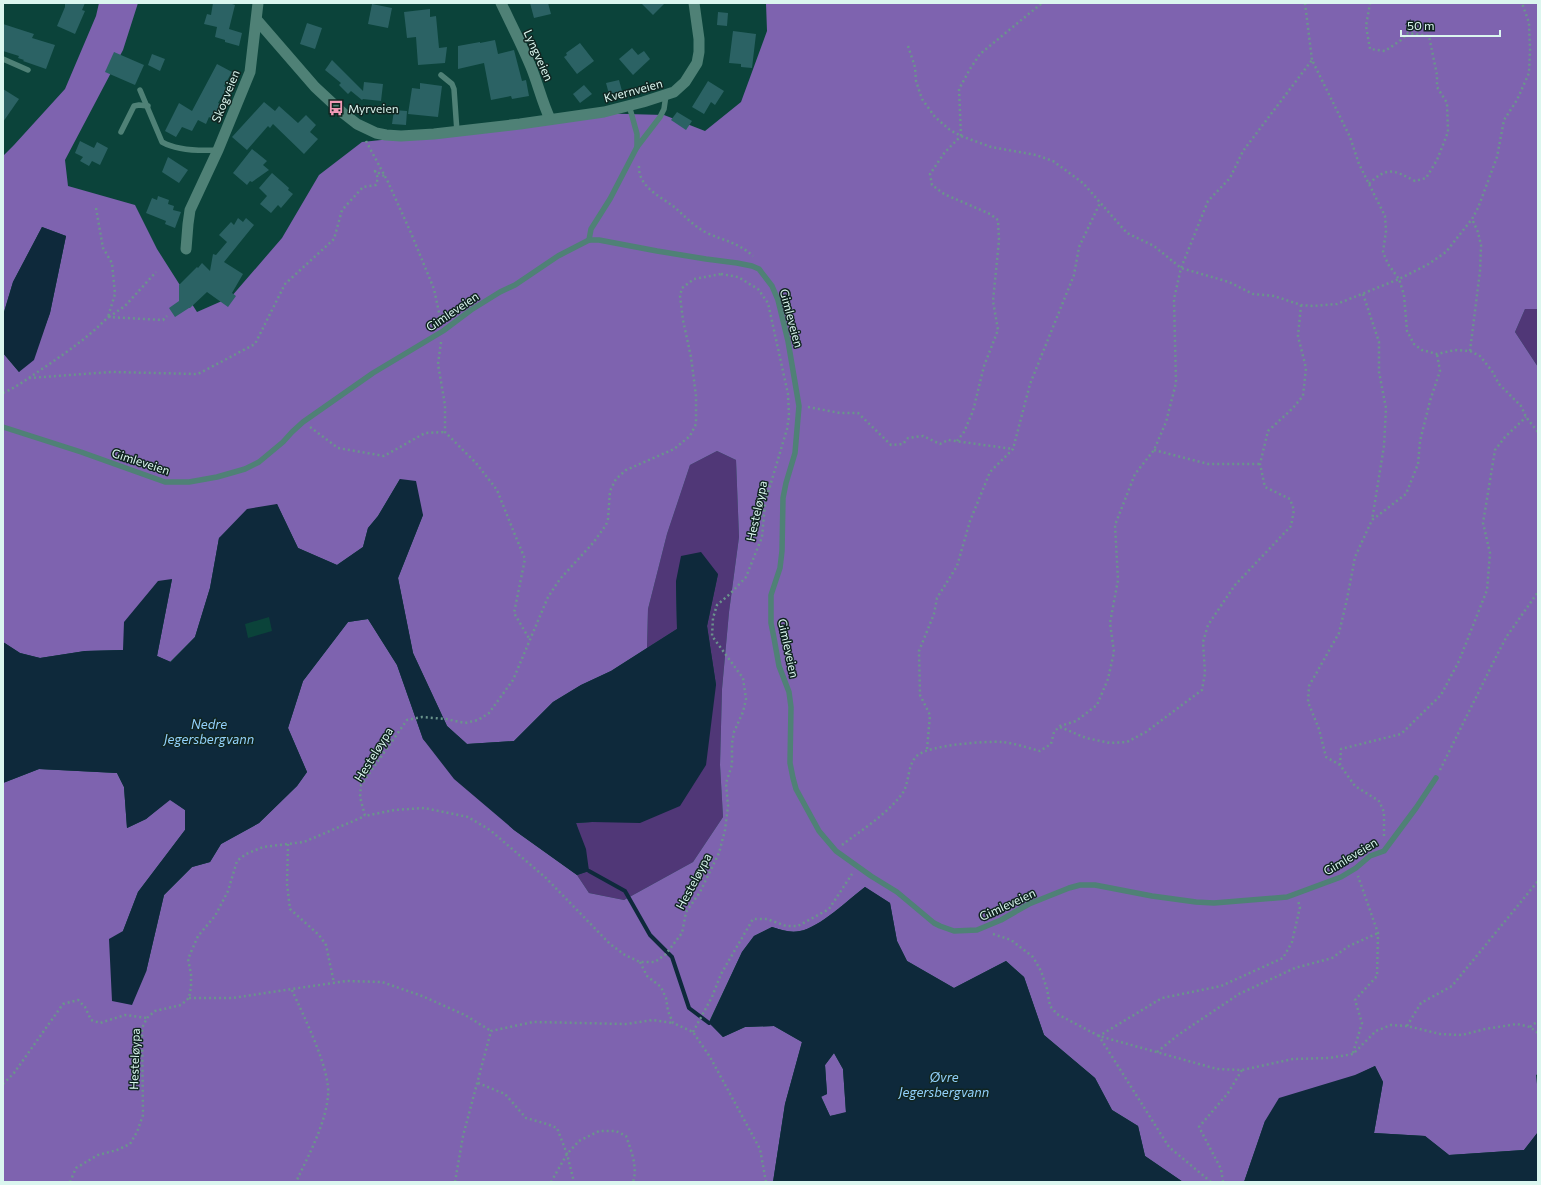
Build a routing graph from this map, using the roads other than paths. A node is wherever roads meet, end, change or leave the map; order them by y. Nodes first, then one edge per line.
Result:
1 (258, 3) edge
2 (501, 3) edge
3 (694, 3) edge
4 (257, 20) junction
5 (3, 59) edge
6 (28, 70) dead end
7 (441, 75) dead end
8 (140, 90) dead end
9 (666, 95) junction
10 (628, 105) junction
11 (148, 106) junction
12 (550, 119) junction
13 (121, 132) dead end
14 (457, 132) junction
15 (637, 147) junction
16 (218, 150) junction
17 (589, 240) junction
18 (186, 249) dead end
19 (3, 427) edge
20 (1436, 778) road end

1 - 4 street, Skogveien
2 - 12 street, Lyngveien
3 - 9 street, Kvernveien
4 - 14 street
4 - 16 street, Skogveien
5 - 6 lane
7 - 14 lane
8 - 11 lane
9 - 10 street, Kvernveien
9 - 15 lane
10 - 12 street, Kvernveien
10 - 15 lane
11 - 13 lane
11 - 16 lane
12 - 14 street
15 - 17 lane
16 - 18 street, Skogveien
17 - 19 lane, Gimleveien
17 - 20 lane, Gimleveien

